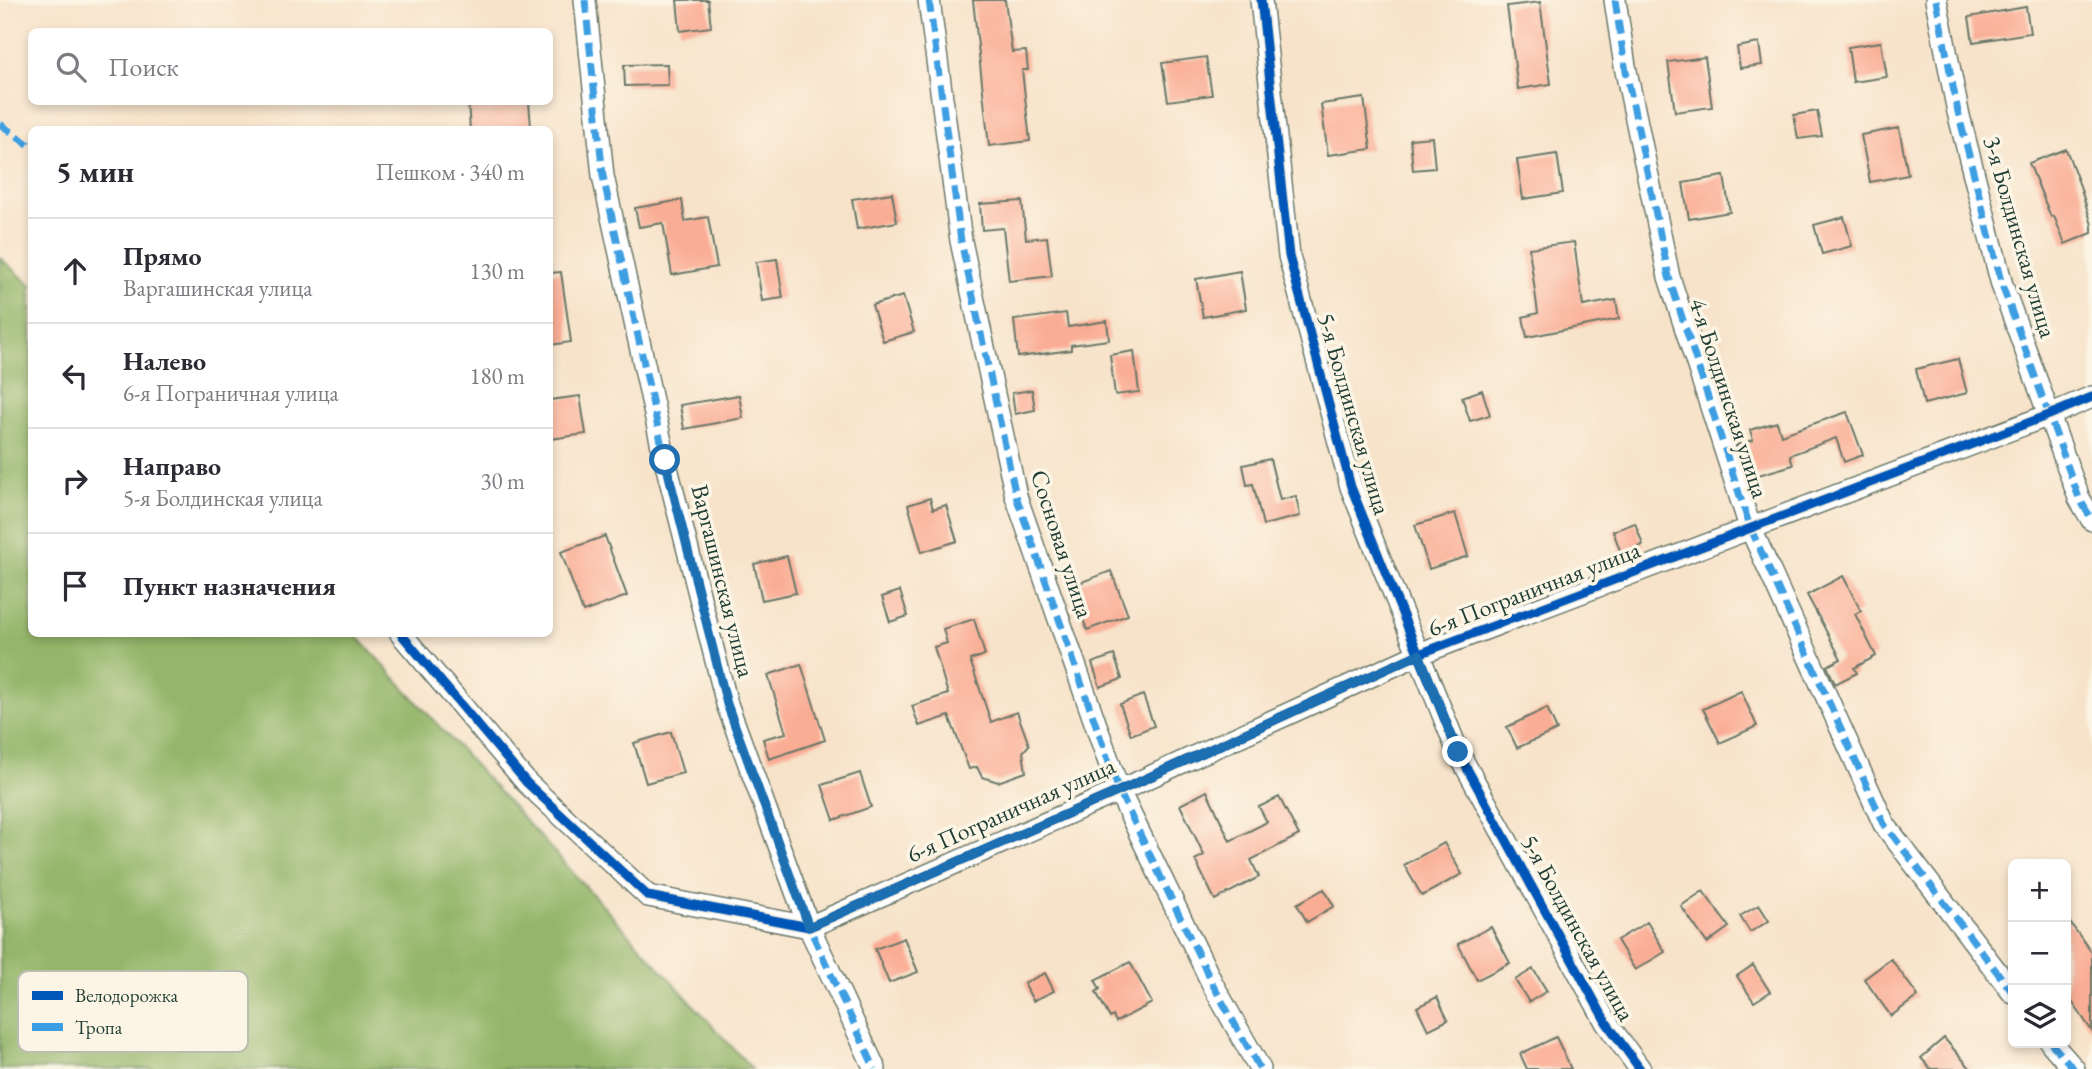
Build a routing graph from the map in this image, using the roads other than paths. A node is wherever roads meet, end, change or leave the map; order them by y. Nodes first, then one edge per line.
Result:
1 (584, 0) edge
2 (929, 0) edge
3 (1261, 0) edge
4 (1615, 0) edge
5 (1936, 0) edge
6 (2092, 397) edge
7 (2049, 415) junction
8 (2092, 520) edge
9 (1750, 527) junction
10 (404, 637) edge
11 (1419, 654) junction
12 (1119, 791) junction
13 (809, 927) junction
14 (2008, 986) edge
15 (2055, 1048) edge
16 (875, 1069) edge
17 (1260, 1069) edge
18 (1640, 1069) edge
19 (2074, 1069) edge

1 - 13 street, Варгашинская улица
2 - 12 street, Сосновая улица
3 - 11 street, 5-я Болдинская улица
4 - 9 street, 4-я Болдинская улица
5 - 7 street, 3-я Болдинская улица
6 - 7 street, 6-я Пограничная улица
7 - 8 street, 3-я Болдинская улица
7 - 9 street, 6-я Пограничная улица
9 - 11 street, 6-я Пограничная улица
9 - 14 street, 4-я Болдинская улица
10 - 13 street
11 - 12 street, 6-я Пограничная улица
11 - 18 street, 5-я Болдинская улица
12 - 13 street, 6-я Пограничная улица
12 - 17 street, Сосновая улица
13 - 16 street, Варгашинская улица
15 - 19 street

